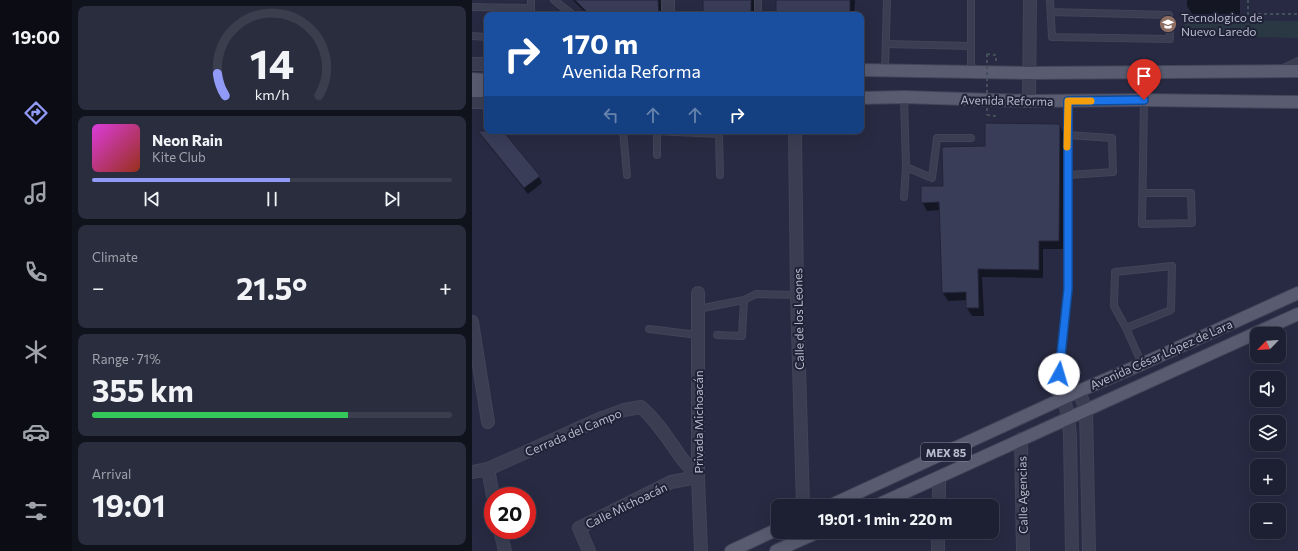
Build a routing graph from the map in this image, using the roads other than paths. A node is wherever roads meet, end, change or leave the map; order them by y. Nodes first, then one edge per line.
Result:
1 (532, 0) edge
2 (554, 0) edge
3 (668, 0) edge
4 (758, 0) edge
5 (887, 0) edge
6 (971, 0) edge
7 (1030, 0) edge
8 (1050, 0) edge
9 (472, 7) edge
10 (531, 12) edge
11 (569, 12) edge
12 (668, 12) edge
13 (758, 12) edge
14 (1051, 12) junction
15 (472, 36) edge
16 (484, 37) edge
17 (886, 44) junction
18 (971, 46) junction
19 (1298, 61) edge
20 (472, 64) edge
21 (484, 64) edge
22 (864, 70) edge
23 (885, 70) junction
24 (1279, 70) junction
25 (970, 71) junction
26 (1298, 71) edge
27 (1030, 73) junction
28 (472, 79) edge
29 (484, 80) edge
30 (472, 91) edge
31 (484, 91) edge
32 (904, 97) junction
33 (864, 98) edge
34 (1144, 100) junction
35 (1068, 101) junction
36 (472, 102) edge
37 (484, 102) edge
38 (1029, 102) junction
39 (1298, 102) edge
40 (623, 134) edge
41 (655, 134) edge
42 (719, 134) edge
43 (795, 134) edge
44 (1067, 136) junction
45 (971, 138) dead end
46 (657, 155) dead end
47 (906, 167) junction
48 (627, 175) dead end
49 (720, 175) dead end
50 (1068, 175) junction
51 (1143, 193) junction
52 (904, 197) dead end
53 (698, 293) dead end
54 (1298, 293) edge
55 (797, 295) junction
56 (744, 300) junction
57 (698, 309) junction
58 (1298, 314) edge
59 (472, 322) edge
60 (1126, 328) junction
61 (649, 329) dead end
62 (698, 335) junction
63 (717, 335) dead end
64 (1142, 364) junction
65 (1079, 391) junction
66 (1064, 398) junction
67 (1086, 410) junction
68 (1068, 417) junction
69 (488, 422) dead end
70 (1021, 439) junction
71 (488, 469) junction
72 (472, 472) edge
73 (698, 477) junction
74 (939, 477) junction
75 (491, 487) edge
76 (803, 499) edge
77 (844, 499) edge
78 (890, 499) edge
79 (938, 499) edge
80 (1072, 515) junction
81 (1089, 516) junction
82 (771, 532) edge
83 (502, 539) edge
84 (803, 539) edge
85 (938, 539) edge
86 (504, 551) edge
87 (589, 551) edge
88 (700, 551) edge
89 (731, 551) edge
90 (776, 551) edge
91 (938, 551) edge
92 (1023, 551) edge
93 (1072, 551) edge
94 (1089, 551) edge

1 - 10 lane
2 - 11 lane
3 - 12 street
4 - 13 lane
5 - 17 lane
6 - 18 lane
7 - 27 street
8 - 14 lane
9 - 10 lane
14 - 14 lane
15 - 16 lane
17 - 18 lane
17 - 23 lane
18 - 25 lane
19 - 24 lane
20 - 21 street
22 - 23 main road
23 - 25 main road
24 - 26 main road
24 - 27 main road
25 - 27 main road
27 - 38 street
28 - 29 main road
30 - 31 main road
32 - 33 main road, Avenida Reforma
32 - 38 main road, Avenida Reforma
32 - 47 lane
34 - 35 main road, Avenida Reforma
34 - 39 main road, Avenida Reforma
34 - 51 lane
35 - 38 main road, Avenida Reforma
35 - 44 lane
36 - 37 street
40 - 48 lane
41 - 46 lane
42 - 49 lane
43 - 55 street, Calle de los Leones
44 - 50 lane
44 - 50 lane
45 - 47 lane
47 - 52 lane
50 - 66 lane
51 - 51 lane
53 - 57 street, Privada Michoacán
54 - 64 main road, Avenida César López de Lara / MEX 85
55 - 56 lane
55 - 76 street, Calle de los Leones
56 - 57 lane
56 - 63 lane
57 - 62 street, Privada Michoacán
58 - 67 main road, Avenida César López de Lara / MEX 85
59 - 69 street
60 - 60 lane
60 - 64 lane
61 - 62 lane
62 - 73 street, Privada Michoacán
64 - 65 main road, Avenida César López de Lara / MEX 85
65 - 66 main road, Avenida César López de Lara / MEX 85
65 - 67 street
66 - 68 street
66 - 77 main road, Avenida César López de Lara / MEX 85
67 - 68 main road, Avenida César López de Lara / MEX 85
67 - 81 street
68 - 70 main road, Avenida César López de Lara / MEX 85
68 - 80 street
70 - 74 main road, Avenida César López de Lara / MEX 85
70 - 92 street, Calle Agencias
71 - 72 street, Cerrada del Campo
71 - 73 street, Cerrada del Campo
71 - 75 street
73 - 87 street, Calle Michoacán
73 - 88 street, Privada Michoacán
74 - 78 main road, Avenida César López de Lara / MEX 85
74 - 79 street
80 - 81 street
80 - 93 street
81 - 94 street
82 - 89 main road
83 - 86 street
84 - 90 main road
85 - 91 street

